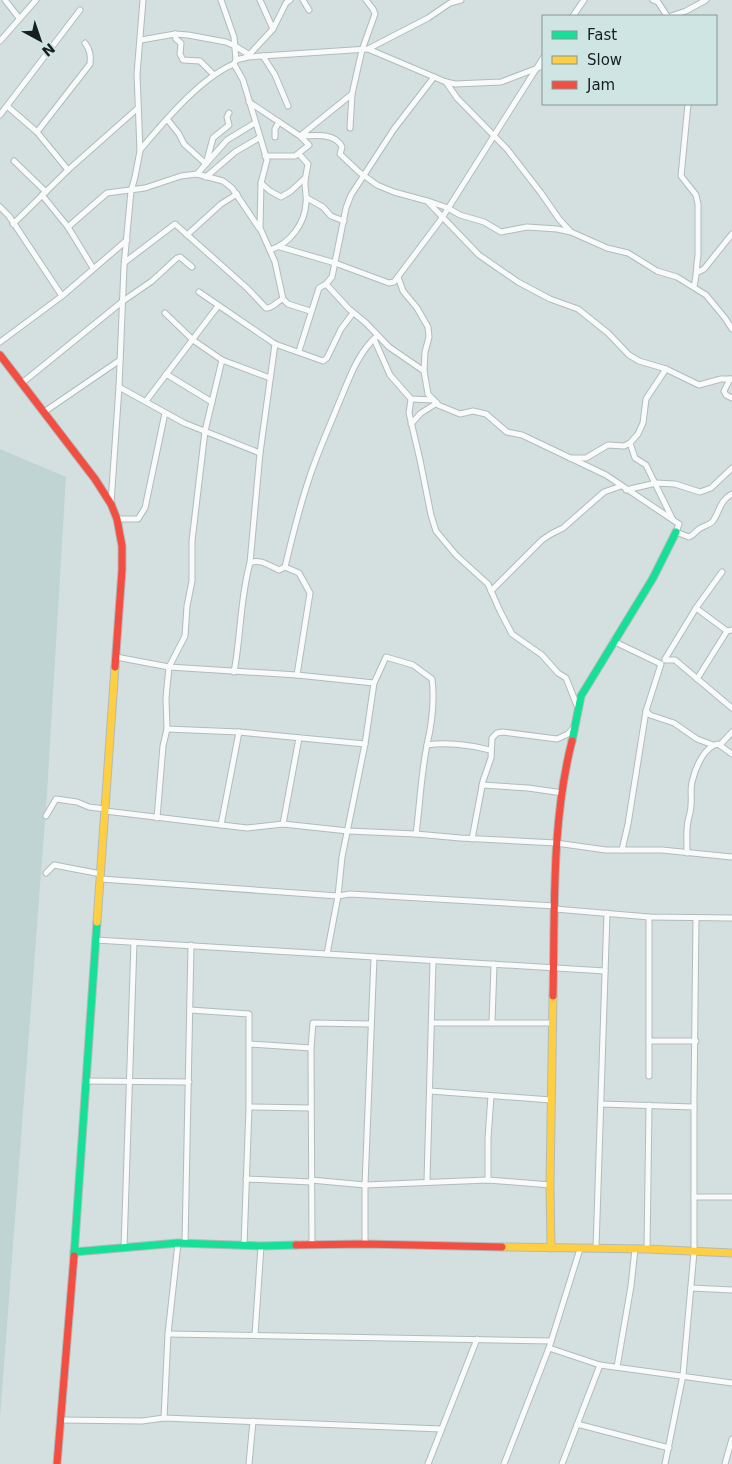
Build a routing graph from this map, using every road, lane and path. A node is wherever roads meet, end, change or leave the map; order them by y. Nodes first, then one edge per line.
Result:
1 (5, 0) edge
2 (36, 0) edge
3 (143, 0) edge
4 (221, 0) edge
5 (260, 0) edge
6 (290, 0) edge
7 (302, 0) edge
8 (366, 0) edge
9 (461, 0) edge
10 (584, 0) edge
11 (653, 0) edge
12 (706, 0) edge
13 (80, 10) dead end
14 (309, 10) dead end
15 (574, 15) edge
16 (666, 15) edge
17 (674, 15) edge
18 (19, 18) junction
19 (273, 29) junction
20 (175, 34) junction
21 (141, 40) junction
22 (0, 41) edge
23 (85, 43) dead end
24 (235, 46) junction
25 (365, 49) junction
26 (248, 56) junction
27 (264, 56) junction
28 (542, 59) edge
29 (235, 62) junction
30 (542, 66) edge
31 (534, 70) junction
32 (214, 75) junction
33 (434, 77) junction
34 (446, 82) junction
35 (352, 94) junction
36 (249, 102) junction
37 (688, 105) edge
38 (7, 106) junction
39 (288, 106) dead end
40 (138, 108) junction
41 (229, 113) dead end
42 (0, 115) edge
43 (166, 119) junction
44 (279, 122) junction
45 (255, 123) junction
46 (350, 128) dead end
47 (37, 132) junction
48 (494, 134) junction
49 (300, 136) junction
50 (275, 137) dead end
51 (259, 138) junction
52 (140, 151) junction
53 (299, 154) junction
54 (265, 156) junction
55 (14, 160) dead end
56 (206, 164) junction
57 (68, 170) junction
58 (197, 174) junction
59 (364, 176) junction
60 (206, 177) junction
61 (306, 178) junction
62 (261, 183) junction
63 (131, 191) junction
64 (44, 194) junction
65 (236, 194) junction
66 (306, 198) junction
67 (427, 201) junction
68 (0, 207) edge
69 (448, 208) junction
70 (442, 218) junction
71 (344, 221) junction
72 (13, 224) junction
73 (68, 227) junction
74 (260, 228) junction
75 (571, 232) junction
76 (732, 234) edge
77 (187, 235) junction
78 (127, 240) junction
79 (280, 247) junction
80 (270, 250) junction
81 (125, 262) junction
82 (335, 263) junction
83 (192, 266) dead end
84 (93, 268) junction
85 (698, 272) junction
86 (398, 277) junction
87 (326, 284) junction
88 (694, 286) junction
89 (199, 292) dead end
90 (62, 296) junction
91 (283, 299) junction
92 (123, 301) junction
93 (218, 306) junction
94 (310, 311) junction
95 (165, 313) dead end
96 (353, 313) junction
97 (732, 329) edge
98 (375, 337) junction
99 (193, 340) junction
100 (0, 342) edge
101 (275, 344) junction
102 (298, 352) junction
103 (0, 355) edge
104 (120, 360) junction
105 (222, 360) junction
106 (666, 369) junction
107 (424, 371) junction
108 (166, 374) junction
109 (270, 378) junction
110 (731, 379) edge
111 (22, 383) junction
112 (119, 388) junction
113 (732, 398) edge
114 (411, 399) junction
115 (146, 402) junction
116 (212, 402) junction
117 (435, 402) junction
118 (44, 412) junction
119 (165, 413) junction
120 (411, 424) junction
121 (205, 431) junction
122 (630, 443) junction
123 (260, 453) junction
124 (569, 458) junction
125 (732, 468) edge
126 (656, 483) junction
127 (623, 488) junction
128 (732, 494) edge
129 (111, 504) junction
130 (117, 519) junction
131 (674, 521) junction
132 (676, 532) junction
133 (250, 563) junction
134 (285, 568) junction
135 (722, 572) dead end
136 (491, 592) junction
137 (696, 608) junction
138 (730, 631) edge
139 (613, 640) junction
140 (116, 657) junction
141 (666, 659) junction
142 (661, 664) junction
143 (169, 667) junction
144 (234, 672) junction
145 (297, 676) junction
146 (697, 679) junction
147 (374, 683) junction
148 (731, 706) edge
149 (578, 708) junction
150 (646, 711) junction
151 (576, 725) junction
152 (166, 729) junction
153 (239, 732) junction
154 (732, 732) edge
155 (300, 738) junction
156 (366, 744) junction
157 (427, 745) junction
158 (712, 745) junction
159 (720, 746) junction
160 (490, 750) junction
161 (732, 754) edge
162 (482, 785) junction
163 (563, 793) junction
164 (105, 810) junction
165 (46, 816) dead end
166 (157, 818) junction
167 (283, 824) junction
168 (221, 825) junction
169 (348, 831) junction
170 (416, 834) junction
171 (472, 839) junction
172 (556, 843) junction
173 (622, 850) junction
174 (687, 853) junction
175 (732, 857) edge
176 (46, 873) dead end
177 (101, 876) junction
178 (338, 896) junction
179 (555, 908) junction
180 (607, 913) junction
181 (649, 917) junction
182 (696, 918) junction
183 (732, 918) edge
184 (96, 940) junction
185 (134, 942) junction
186 (191, 946) junction
187 (327, 954) junction
188 (374, 957) junction
189 (433, 961) junction
190 (494, 964) junction
191 (554, 968) junction
192 (605, 971) junction
193 (190, 1010) junction
194 (432, 1023) junction
195 (492, 1023) junction
196 (552, 1023) junction
197 (370, 1024) junction
198 (649, 1041) junction
199 (696, 1041) junction
200 (250, 1044) junction
201 (311, 1048) junction
202 (649, 1076) dead end
203 (85, 1081) junction
204 (130, 1081) junction
205 (189, 1082) junction
206 (430, 1091) junction
207 (490, 1096) junction
208 (551, 1100) junction
209 (601, 1104) junction
210 (649, 1105) junction
211 (249, 1107) junction
212 (694, 1107) junction
213 (310, 1108) junction
214 (246, 1180) junction
215 (488, 1180) junction
216 (311, 1181) junction
217 (427, 1181) junction
218 (365, 1185) junction
219 (550, 1185) junction
220 (694, 1197) junction
221 (732, 1197) edge
222 (181, 1243) junction
223 (244, 1244) junction
224 (365, 1244) junction
225 (312, 1245) junction
226 (261, 1246) junction
227 (124, 1248) junction
228 (551, 1248) junction
229 (596, 1248) junction
230 (580, 1249) junction
231 (635, 1249) junction
232 (647, 1249) junction
233 (74, 1252) junction
234 (694, 1252) junction
235 (732, 1253) edge
236 (691, 1288) junction
237 (732, 1290) edge
238 (168, 1334) junction
239 (255, 1335) junction
240 (477, 1339) junction
241 (551, 1341) junction
242 (549, 1348) junction
243 (600, 1364) junction
244 (618, 1367) junction
245 (683, 1375) junction
246 (732, 1382) edge
247 (164, 1418) junction
248 (61, 1420) junction
249 (253, 1421) junction
250 (577, 1424) junction
251 (441, 1429) junction
252 (732, 1439) edge
253 (668, 1448) junction
254 (728, 1463) edge
255 (56, 1464) edge
256 (249, 1464) edge
257 (428, 1464) edge
258 (504, 1464) edge
259 (562, 1464) edge
260 (665, 1464) edge

1 - 18 street
2 - 18 street
3 - 21 street
4 - 24 street
5 - 19 street
6 - 19 street
7 - 14 street
8 - 25 street
9 - 25 street
10 - 15 street
11 - 16 street
12 - 17 street
13 - 38 street
18 - 22 street
19 - 26 street
20 - 21 street
20 - 24 street
20 - 32 street
21 - 40 street
23 - 47 street
24 - 26 street
24 - 29 street
25 - 27 street
25 - 33 street
25 - 35 street
26 - 27 street
26 - 29 street
27 - 39 street
28 - 31 street
29 - 32 street
29 - 36 street
30 - 31 street
31 - 34 street
31 - 48 street
32 - 43 street
33 - 34 street
33 - 59 street
34 - 48 street
35 - 46 street
35 - 49 street
36 - 44 street
36 - 45 street
37 - 85 street
38 - 42 street
38 - 47 street
40 - 52 street
40 - 57 street
41 - 56 street
43 - 52 street
43 - 56 street
44 - 49 street
44 - 50 street
45 - 51 street
45 - 56 street
47 - 57 street
48 - 69 street
48 - 75 street
49 - 53 street
49 - 59 street
51 - 54 street
51 - 60 street
52 - 63 street
53 - 54 street
53 - 61 street
54 - 62 street
55 - 64 street
56 - 58 street
57 - 64 street
58 - 60 street
58 - 63 street
59 - 67 street
59 - 71 street
60 - 65 street
61 - 62 street
61 - 66 street
62 - 74 street
63 - 73 street
63 - 78 street
64 - 72 street
64 - 73 street
65 - 74 street
65 - 77 street
66 - 71 street
66 - 79 street
67 - 69 street
67 - 70 street
68 - 72 street
69 - 70 street
69 - 75 street
70 - 86 street
70 - 106 street
71 - 82 street
72 - 90 street
73 - 84 street
74 - 80 street
75 - 88 street
76 - 85 street
77 - 81 street
77 - 91 street
78 - 81 street
78 - 84 street
79 - 80 street
79 - 82 street
80 - 91 street
81 - 92 street
82 - 86 street
82 - 87 street
83 - 92 street
84 - 90 street
85 - 88 street
86 - 107 street
87 - 94 street
87 - 96 street
88 - 97 street
89 - 93 street
90 - 100 street
91 - 94 street
92 - 104 street
92 - 111 street
93 - 99 street
93 - 101 street
94 - 102 street
95 - 99 street
96 - 98 street
96 - 102 street
98 - 107 street
98 - 114 street
98 - 134 street
99 - 105 street
99 - 108 street
101 - 102 street
101 - 109 street
103 - 111 street
104 - 112 street
104 - 118 street
105 - 109 street
105 - 116 street
106 - 110 street
106 - 122 street
107 - 117 street
108 - 115 street
108 - 116 street
109 - 123 street
110 - 113 street
111 - 118 street
112 - 115 street
112 - 129 street
114 - 117 street
114 - 120 street
115 - 119 street
116 - 121 street
117 - 120 street
117 - 124 street
118 - 129 street
119 - 121 street
119 - 130 street
120 - 136 street
121 - 123 street
121 - 143 street
122 - 124 street
122 - 126 street
123 - 133 street
124 - 127 street
125 - 126 street
126 - 127 street
126 - 131 street
127 - 131 street
127 - 136 street
128 - 132 street
129 - 130 street
130 - 140 street
131 - 132 street
132 - 139 street
133 - 134 street
133 - 144 street
134 - 145 street
135 - 137 street
136 - 149 street
137 - 138 street
137 - 141 street
138 - 146 street
139 - 142 street
139 - 149 street
140 - 143 street
140 - 164 street
141 - 142 street
141 - 146 street
142 - 150 street
143 - 144 street
143 - 152 street
144 - 145 street
145 - 147 street
146 - 148 street
147 - 156 street
147 - 157 street
149 - 151 street
150 - 158 street
150 - 173 street
151 - 160 street
151 - 163 street
152 - 153 street
152 - 166 street
153 - 155 street
153 - 168 street
154 - 159 street
155 - 156 street
155 - 167 street
156 - 169 street
157 - 160 street
157 - 170 street
158 - 159 street
158 - 174 street
159 - 161 street
160 - 162 street
162 - 163 street
162 - 171 street
163 - 172 street
164 - 165 street
164 - 166 street
164 - 177 street
166 - 168 street
167 - 168 street
167 - 169 street
169 - 170 street
169 - 178 street
170 - 171 street
171 - 172 street
172 - 173 street
172 - 179 street
173 - 174 street
174 - 175 street
176 - 177 street
177 - 178 street
177 - 184 street
178 - 179 street
178 - 187 street
179 - 180 street
179 - 191 street
180 - 181 street
180 - 192 street
181 - 182 street
181 - 198 street
182 - 183 street
182 - 199 street
184 - 185 street
184 - 203 street
185 - 186 street
185 - 204 street
186 - 187 street
186 - 193 street
187 - 188 street
188 - 189 street
188 - 197 street
189 - 190 street
189 - 194 street
190 - 191 street
190 - 195 street
191 - 192 street
191 - 196 street
192 - 209 street
193 - 200 street
193 - 205 street
194 - 195 street
194 - 206 street
195 - 196 street
196 - 208 street
197 - 201 street
197 - 218 street
198 - 199 street
198 - 202 street
199 - 212 street
200 - 201 street
200 - 211 street
201 - 213 street
203 - 204 street
203 - 233 street
204 - 205 street
204 - 227 street
205 - 222 street
206 - 207 street
206 - 217 street
207 - 208 street
207 - 215 street
208 - 219 street
209 - 210 street
209 - 229 street
210 - 212 street
210 - 232 street
211 - 213 street
211 - 214 street
212 - 220 street
213 - 216 street
214 - 216 street
214 - 223 street
215 - 217 street
215 - 219 street
216 - 218 street
216 - 225 street
217 - 218 street
218 - 224 street
219 - 228 street
220 - 221 street
220 - 234 street
222 - 223 street
222 - 227 street
222 - 238 street
223 - 226 street
224 - 225 street
224 - 228 street
225 - 226 street
226 - 239 street
227 - 233 street
228 - 230 street
229 - 230 street
229 - 231 street
230 - 241 street
231 - 232 street
231 - 244 street
232 - 234 street
233 - 248 street
234 - 235 street
234 - 236 street
236 - 237 street
236 - 245 street
238 - 239 street
238 - 247 street
239 - 240 street
240 - 241 street
240 - 251 street
241 - 242 street
242 - 243 street
242 - 258 street
243 - 244 street
243 - 250 street
244 - 245 street
245 - 246 street
245 - 253 street
247 - 248 street
247 - 249 street
248 - 255 street
249 - 251 street
249 - 256 street
250 - 253 street
250 - 259 street
251 - 257 street
252 - 254 street
253 - 260 street

